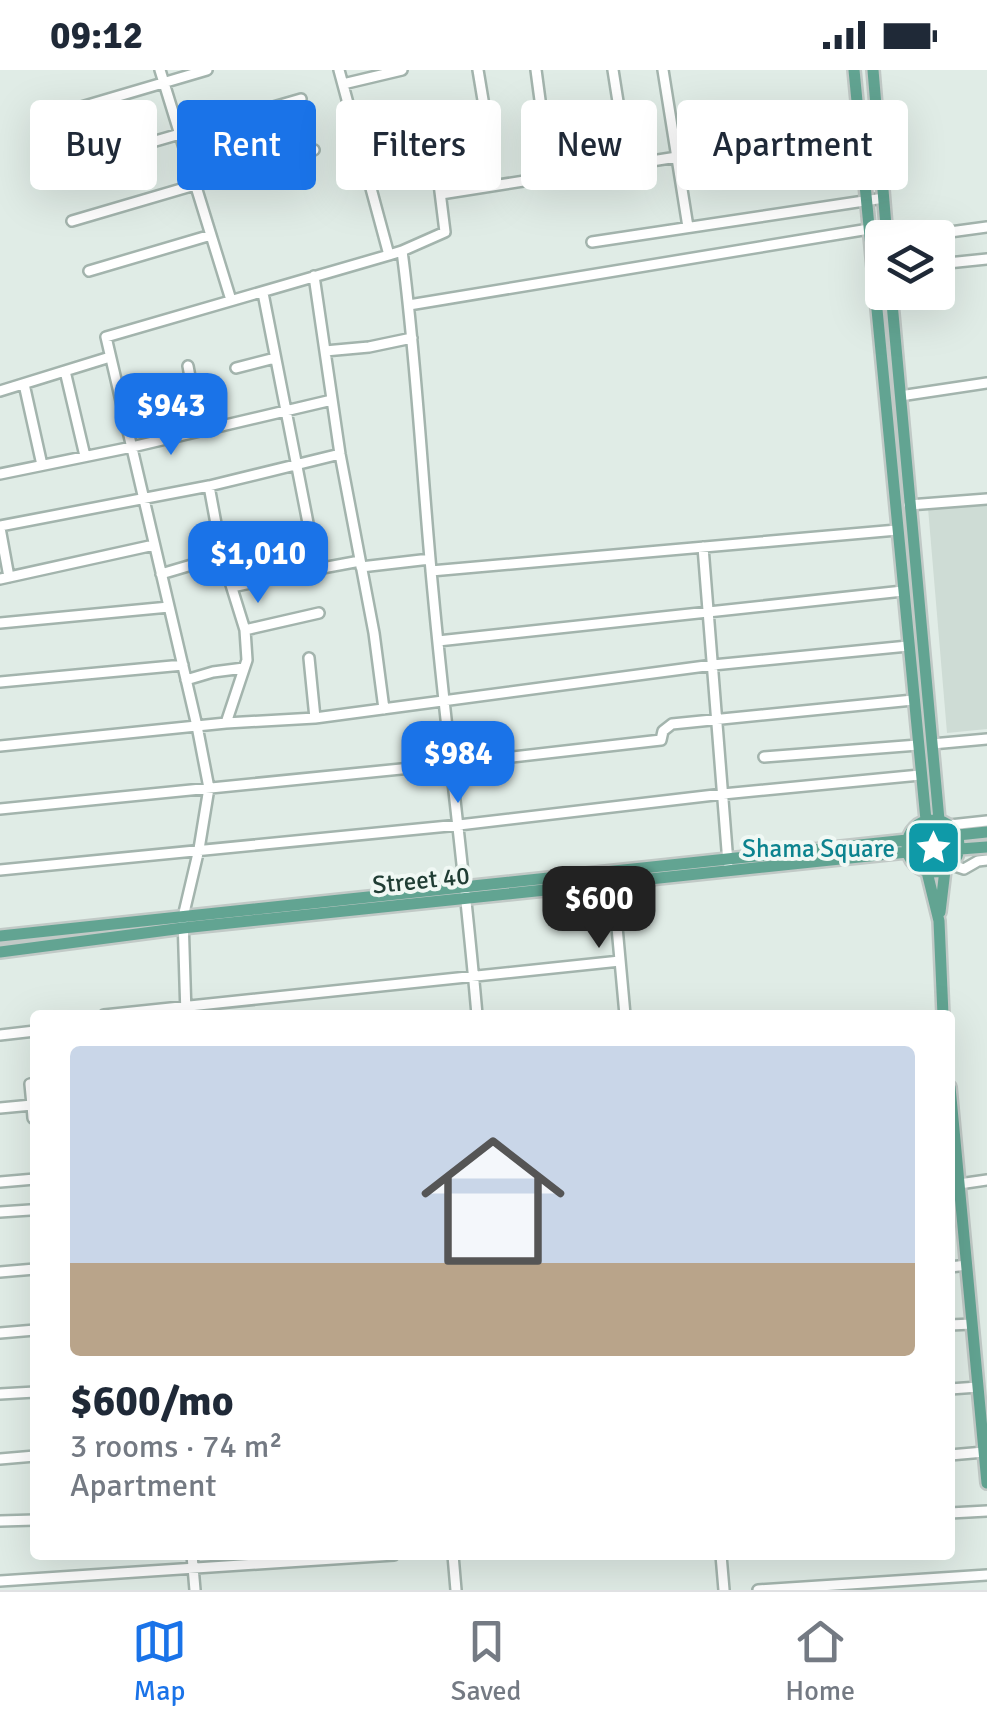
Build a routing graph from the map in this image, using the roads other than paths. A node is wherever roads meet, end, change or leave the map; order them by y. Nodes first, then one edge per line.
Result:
1 (160, 70) edge
2 (207, 70) edge
3 (338, 70) edge
4 (402, 70) edge
5 (478, 70) edge
6 (536, 70) edge
7 (614, 70) edge
8 (663, 70) edge
9 (854, 70) edge
10 (873, 70) edge
11 (164, 83) junction
12 (343, 84) junction
13 (301, 99) dead end
14 (106, 100) edge
15 (298, 100) edge
16 (540, 100) edge
17 (618, 100) edge
18 (177, 127) edge
19 (677, 157) joint
20 (657, 160) edge
21 (521, 182) edge
22 (178, 190) edge
23 (196, 190) edge
24 (682, 190) edge
25 (440, 194) junction
26 (884, 198) junction
27 (866, 200) junction
28 (868, 220) edge
29 (885, 220) edge
30 (72, 221) dead end
31 (688, 227) junction
32 (987, 227) edge
33 (865, 230) edge
34 (955, 231) edge
35 (210, 235) junction
36 (592, 242) dead end
37 (402, 251) junction
38 (389, 255) junction
39 (987, 259) edge
40 (955, 262) edge
41 (89, 271) dead end
42 (314, 276) junction
43 (263, 292) junction
44 (231, 300) junction
45 (409, 306) junction
46 (877, 310) edge
47 (893, 310) edge
48 (412, 338) junction
49 (325, 351) junction
50 (110, 357) junction
51 (275, 358) junction
52 (188, 366) dead end
53 (236, 368) dead end
54 (65, 371) junction
55 (987, 383) edge
56 (24, 384) junction
57 (0, 391) edge
58 (900, 396) junction
59 (332, 400) junction
60 (285, 411) junction
61 (200, 431) junction
62 (132, 447) junction
63 (340, 454) junction
64 (85, 456) junction
65 (42, 465) junction
66 (297, 465) junction
67 (0, 474) edge
68 (209, 486) junction
69 (144, 498) junction
70 (987, 499) edge
71 (909, 505) junction
72 (0, 527) edge
73 (310, 528) junction
74 (898, 530) junction
75 (220, 544) junction
76 (154, 545) junction
77 (703, 547) junction
78 (222, 556) junction
79 (361, 564) junction
80 (430, 565) junction
81 (318, 569) junction
82 (161, 574) junction
83 (4, 578) edge
84 (232, 587) junction
85 (903, 591) junction
86 (169, 607) junction
87 (709, 610) junction
88 (319, 613) dead end
89 (0, 623) edge
90 (245, 630) junction
91 (438, 642) junction
92 (908, 646) junction
93 (309, 658) dead end
94 (182, 665) junction
95 (713, 665) junction
96 (244, 668) junction
97 (186, 680) junction
98 (0, 682) edge
99 (913, 700) junction
100 (445, 701) junction
101 (384, 709) junction
102 (315, 718) junction
103 (717, 718) junction
104 (226, 723) junction
105 (197, 726) junction
106 (987, 739) edge
107 (932, 744) junction
108 (918, 745) junction
109 (0, 746) edge
110 (764, 757) dead end
111 (451, 764) junction
112 (920, 775) junction
113 (209, 788) junction
114 (723, 794) junction
115 (0, 809) edge
116 (987, 821) edge
117 (459, 825) junction
118 (943, 825) junction
119 (987, 832) edge
120 (907, 846) junction
121 (987, 846) edge
122 (199, 849) junction
123 (960, 849) junction
124 (987, 860) edge
125 (728, 865) junction
126 (949, 867) junction
127 (0, 870) edge
128 (927, 872) junction
129 (613, 883) junction
130 (466, 892) junction
131 (938, 921) junction
132 (183, 922) junction
133 (0, 936) edge
134 (0, 952) edge
135 (620, 961) junction
136 (474, 978) junction
137 (186, 1010) edge
138 (477, 1010) edge
139 (625, 1010) edge
140 (943, 1010) edge
141 (30, 1032) edge
142 (0, 1035) edge
143 (30, 1105) edge
144 (0, 1108) edge
145 (955, 1156) edge
146 (30, 1179) edge
147 (987, 1180) edge
148 (0, 1182) edge
149 (959, 1184) junction
150 (955, 1203) edge
151 (30, 1210) dead end
152 (0, 1212) edge
153 (955, 1266) edge
154 (967, 1266) junction
155 (30, 1270) edge
156 (0, 1272) edge
157 (972, 1324) junction
158 (955, 1326) edge
159 (30, 1330) edge
160 (0, 1333) edge
161 (978, 1387) junction
162 (955, 1389) edge
163 (30, 1392) edge
164 (0, 1394) edge
165 (984, 1452) junction
166 (955, 1455) edge
167 (30, 1456) edge
168 (0, 1458) edge
169 (987, 1484) edge
170 (987, 1511) edge
171 (955, 1513) edge
172 (30, 1520) edge
173 (0, 1522) edge
174 (192, 1560) edge
175 (327, 1560) edge
176 (453, 1560) edge
177 (721, 1560) edge
178 (193, 1570) junction
179 (987, 1575) edge
180 (0, 1582) edge
181 (194, 1590) edge
182 (456, 1590) edge
183 (724, 1590) edge
184 (758, 1590) edge

1 - 11 street
2 - 11 street
3 - 12 street
4 - 12 street
5 - 25 street
6 - 16 street
7 - 17 street
8 - 19 street
9 - 27 main road
10 - 26 main road
11 - 14 street
11 - 18 street
12 - 38 street
13 - 15 street
19 - 20 street
21 - 25 street
22 - 30 street
23 - 35 street
24 - 31 street
25 - 37 street
26 - 27 street
26 - 29 main road
27 - 28 main road
27 - 31 street
31 - 36 street
32 - 34 street
33 - 45 street
35 - 41 street
35 - 44 street
37 - 38 street
37 - 45 street
38 - 42 street
39 - 40 street
42 - 43 street
42 - 49 street
43 - 44 street
43 - 51 street
44 - 50 street
45 - 48 street
46 - 74 main road
47 - 58 main road
48 - 49 street
48 - 80 street
49 - 59 street
50 - 54 street
50 - 62 street
51 - 53 street
51 - 60 street
52 - 61 street
54 - 56 street
54 - 64 street
55 - 58 street
56 - 57 street
56 - 65 street
58 - 71 main road
59 - 60 street
59 - 63 street
60 - 61 street
60 - 66 street
61 - 62 street
62 - 64 street
62 - 69 street
63 - 66 street
63 - 79 street
64 - 65 street
65 - 67 street
66 - 68 street
66 - 73 street
68 - 69 street
68 - 75 street
69 - 72 street
69 - 76 street
70 - 71 street
71 - 107 main road
72 - 83 street
73 - 75 street
73 - 81 street
74 - 77 street
74 - 85 main road
75 - 78 street
76 - 82 street
76 - 83 street
77 - 80 street
77 - 87 street
78 - 82 street
78 - 84 street
79 - 80 street
79 - 81 street
79 - 101 street
80 - 91 street
81 - 84 street
82 - 86 street
84 - 90 street
85 - 87 street
85 - 92 main road
86 - 89 street
86 - 94 street
87 - 91 street
87 - 95 street
88 - 90 street
90 - 96 street
91 - 100 street
92 - 95 street
92 - 99 main road
93 - 102 street
94 - 97 street
94 - 98 street
95 - 100 street
95 - 103 street
96 - 97 street
96 - 104 street
97 - 105 street
99 - 103 street
99 - 108 main road
100 - 101 street
100 - 111 street
101 - 102 street
102 - 104 street
103 - 111 street
103 - 114 street
104 - 105 street
105 - 109 street
105 - 113 street
106 - 107 street
107 - 118 main road
108 - 110 street
108 - 112 main road
111 - 113 street
111 - 117 street
112 - 114 street
112 - 118 main road
113 - 115 street
113 - 122 street
114 - 117 street
114 - 125 street
116 - 118 street
117 - 122 street
117 - 130 street
118 - 119 main road
118 - 120 main road
118 - 123 main road
120 - 125 main road
120 - 128 main road
121 - 123 main road
122 - 127 street
122 - 132 street
123 - 126 main road
124 - 126 street
125 - 129 main road, Street 40
125 - 130 main road
126 - 128 main road
126 - 131 main road
128 - 131 main road
129 - 130 main road, Street 40
129 - 135 street
130 - 132 main road, Street 40
130 - 136 street
131 - 140 main road
132 - 133 main road
132 - 134 main road, Street 40
132 - 137 street
135 - 136 street
135 - 139 street
136 - 137 street
136 - 138 street
141 - 142 street
143 - 144 street
145 - 149 main road
146 - 148 street
147 - 149 street
149 - 150 main road
150 - 154 main road
151 - 152 street
153 - 154 street
154 - 157 main road
155 - 156 street
157 - 158 street
157 - 161 main road
159 - 160 street
161 - 162 street
161 - 165 main road
163 - 164 street
165 - 166 street
165 - 169 main road
167 - 168 street
170 - 171 street
172 - 173 street
174 - 178 street
175 - 178 street
176 - 182 street
177 - 183 street
178 - 180 street
178 - 181 street
179 - 184 street

